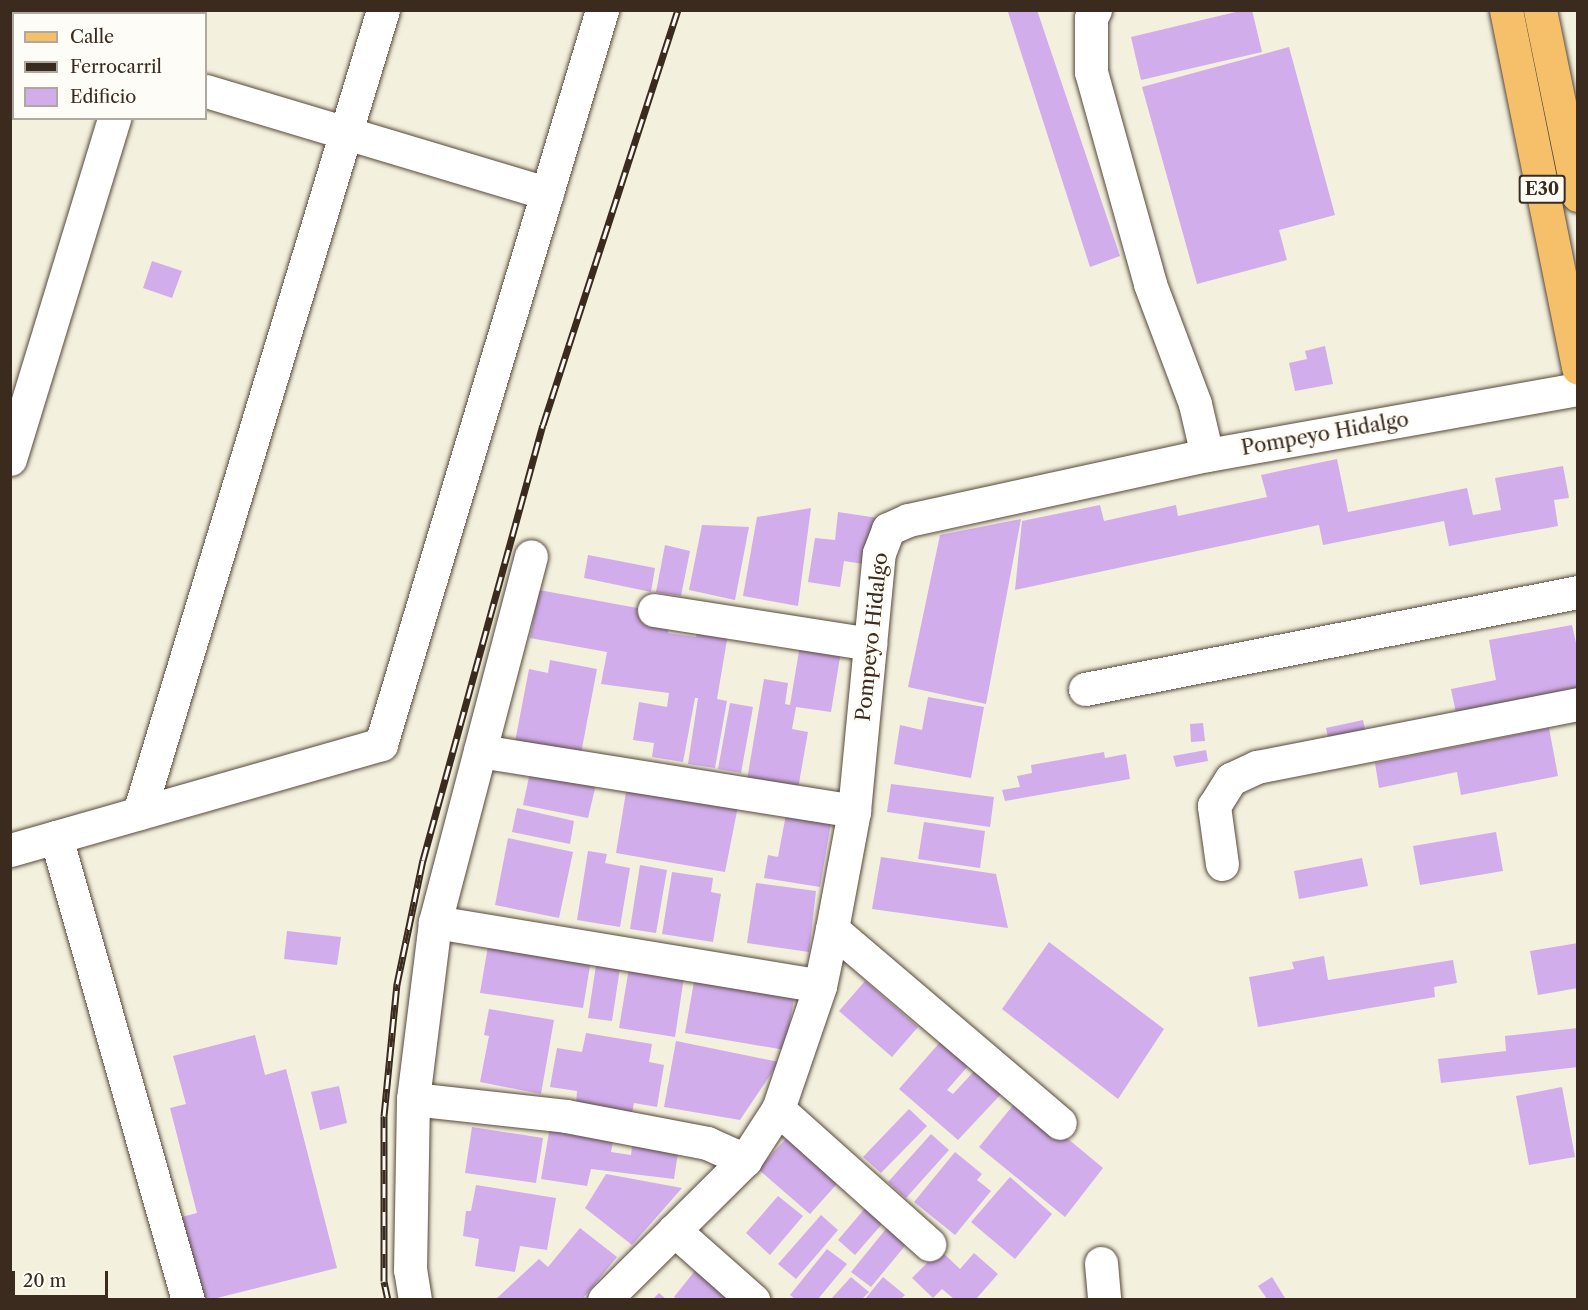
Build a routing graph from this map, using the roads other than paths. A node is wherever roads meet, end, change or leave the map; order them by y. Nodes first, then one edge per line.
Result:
1 (383, 10) edge
2 (602, 10) edge
3 (1095, 10) edge
4 (1506, 10) edge
5 (1540, 10) edge
6 (207, 91) edge
7 (113, 120) edge
8 (346, 132) junction
9 (547, 193) junction
10 (1578, 195) edge
11 (1578, 368) edge
12 (1578, 389) edge
13 (1207, 455) junction
14 (10, 459) edge
15 (531, 556) dead end
16 (1578, 592) edge
17 (654, 610) dead end
18 (870, 644) junction
19 (1085, 689) dead end
20 (1578, 704) edge
21 (480, 751) junction
22 (854, 810) junction
23 (139, 813) junction
24 (56, 837) junction
25 (10, 850) edge
26 (1222, 864) dead end
27 (435, 922) junction
28 (832, 929) junction
29 (820, 986) junction
30 (413, 1099) junction
31 (778, 1109) junction
32 (1060, 1123) dead end
33 (745, 1160) junction
34 (674, 1230) junction
35 (929, 1244) dead end
36 (1101, 1263) dead end
37 (188, 1299) edge
38 (415, 1299) edge
39 (604, 1299) edge
40 (753, 1299) edge
41 (1104, 1299) edge

1 - 8 street
2 - 9 street
3 - 13 street
4 - 11 main road, E30
5 - 10 main road, E30
6 - 8 street
7 - 14 street
8 - 9 street
8 - 23 street
9 - 23 street
12 - 13 street, Pompeyo Hidalgo
13 - 18 street, Pompeyo Hidalgo
15 - 21 street
16 - 19 street
17 - 18 street
18 - 22 street, Pompeyo Hidalgo
20 - 26 street
21 - 22 street
21 - 27 street
22 - 28 street, Pompeyo Hidalgo
23 - 24 street
24 - 25 street
24 - 37 street
27 - 29 street
27 - 30 street
28 - 29 street, Pompeyo Hidalgo
28 - 32 street
29 - 31 street, Pompeyo Hidalgo
30 - 33 street
30 - 38 street
31 - 33 street, Pompeyo Hidalgo
31 - 35 street
33 - 34 street, Pompeyo Hidalgo
34 - 39 street, Pompeyo Hidalgo
34 - 40 street
36 - 41 street

